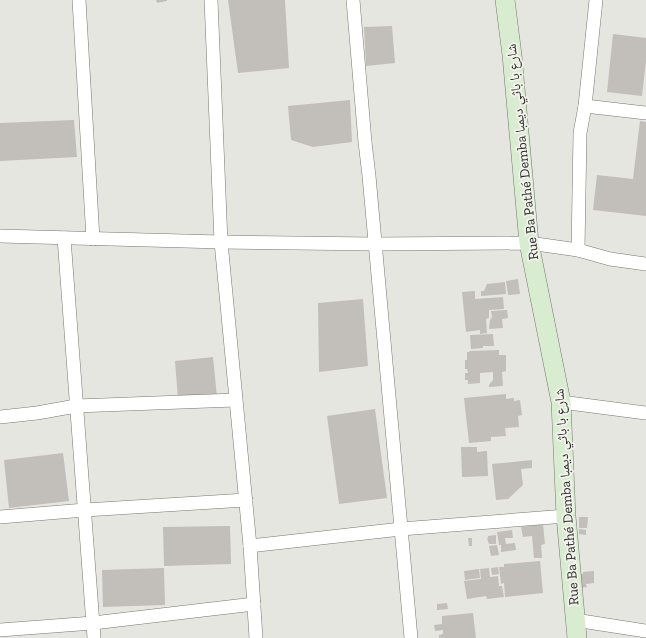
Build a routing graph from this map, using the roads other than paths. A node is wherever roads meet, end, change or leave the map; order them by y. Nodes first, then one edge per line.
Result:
1 (79, 0) edge
2 (211, 0) edge
3 (353, 0) edge
4 (505, 0) edge
5 (596, 0) edge
6 (585, 106) junction
7 (646, 113) edge
8 (0, 236) edge
9 (64, 238) junction
10 (93, 239) junction
11 (221, 242) junction
12 (529, 243) junction
13 (374, 244) junction
14 (578, 250) junction
15 (646, 264) edge
16 (235, 400) junction
17 (560, 402) junction
18 (76, 406) junction
19 (646, 412) edge
20 (0, 417) edge
21 (246, 500) junction
22 (85, 510) junction
23 (566, 516) junction
24 (0, 517) edge
25 (400, 529) junction
26 (250, 546) junction
27 (254, 604) junction
28 (93, 623) junction
29 (576, 629) edge
30 (0, 630) edge
31 (646, 631) edge
32 (94, 638) edge
33 (256, 638) edge
34 (411, 638) edge

1 - 10 street
2 - 11 street
3 - 13 street
4 - 12 street, Rue Ba Pathé Demba شارع با باثي ديمبا
5 - 6 street
6 - 7 street
6 - 14 street
8 - 9 street
9 - 10 street
9 - 18 street
10 - 11 street
11 - 13 street
11 - 16 street
12 - 13 street
12 - 14 street
12 - 17 street, Rue Ba Pathé Demba شارع با باثي ديمبا
13 - 25 street
14 - 15 street
16 - 18 street
16 - 21 street
17 - 19 street
17 - 23 street, Rue Ba Pathé Demba شارع با باثي ديمبا
18 - 20 street
18 - 22 street
21 - 22 street
21 - 26 street
22 - 24 street
22 - 28 street
23 - 25 street
23 - 29 street, Rue Ba Pathé Demba شارع با باثي ديمبا
25 - 26 street
25 - 34 street
26 - 27 street
27 - 28 street
27 - 33 street
28 - 30 street
28 - 32 street
29 - 31 street

